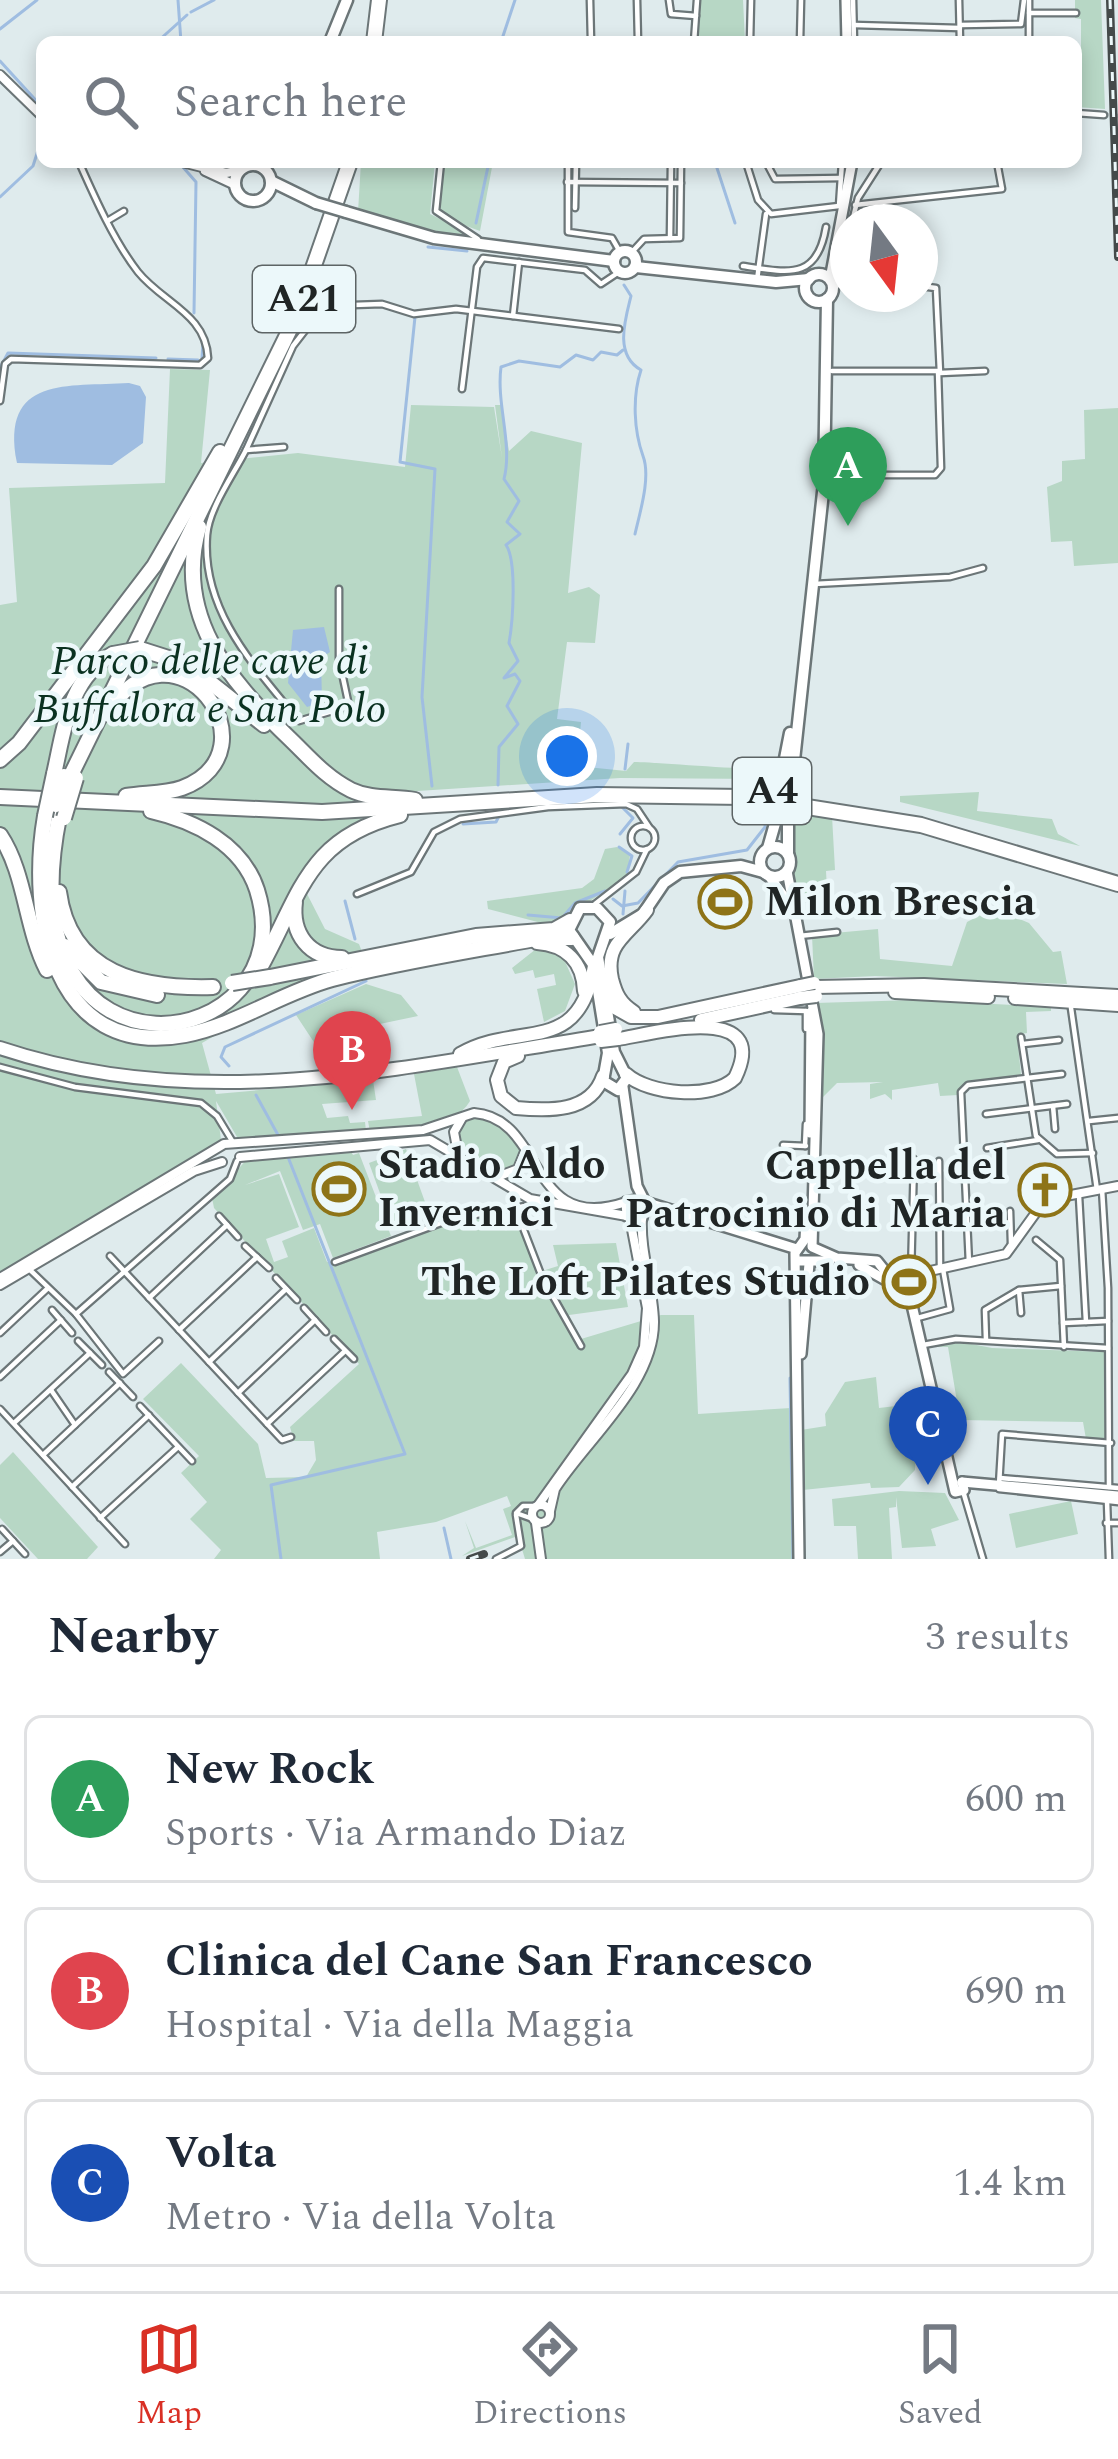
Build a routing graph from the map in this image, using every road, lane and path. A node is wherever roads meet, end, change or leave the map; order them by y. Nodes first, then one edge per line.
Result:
1 (346, 0) edge
2 (369, 0) edge
3 (379, 0) edge
4 (590, 0) edge
5 (637, 0) edge
6 (669, 0) edge
7 (697, 0) edge
8 (751, 0) edge
9 (801, 0) edge
10 (850, 0) edge
11 (959, 0) edge
12 (1027, 0) edge
13 (1029, 13) junction
14 (1076, 13) dead end
15 (696, 16) junction
16 (854, 25) junction
17 (960, 26) junction
18 (333, 36) edge
19 (366, 36) edge
20 (375, 36) edge
21 (591, 36) edge
22 (638, 36) edge
23 (694, 36) edge
24 (750, 36) edge
25 (800, 36) edge
26 (851, 36) edge
27 (852, 36) edge
28 (960, 36) edge
29 (1029, 36) edge
30 (0, 75) edge
31 (36, 110) edge
32 (1082, 113) edge
33 (1104, 115) tunnel mouth
34 (82, 168) edge
35 (196, 168) edge
36 (248, 168) edge
37 (344, 168) edge
38 (344, 168) edge
39 (440, 168) edge
40 (572, 168) edge
41 (671, 168) edge
42 (681, 168) edge
43 (748, 168) edge
44 (769, 168) edge
45 (839, 168) edge
46 (845, 168) edge
47 (845, 168) edge
48 (875, 168) edge
49 (998, 168) edge
50 (269, 171) edge
51 (571, 182) junction
52 (670, 183) junction
53 (681, 183) junction
54 (235, 185) junction
55 (266, 195) junction
56 (845, 201) junction
57 (316, 203) junction
58 (845, 204) edge
59 (847, 204) edge
60 (575, 208) dead end
61 (124, 211) dead end
62 (766, 212) junction
63 (109, 220) junction
64 (826, 227) dead end
65 (670, 238) junction
66 (478, 244) junction
67 (830, 259) edge
68 (626, 260) junction
69 (519, 261) junction
70 (743, 266) dead end
71 (758, 274) junction
72 (812, 276) junction
73 (776, 282) junction
74 (829, 288) edge
75 (473, 311) junction
76 (937, 312) edge
77 (513, 316) junction
78 (619, 329) dead end
79 (832, 371) dead end
80 (985, 371) dead end
81 (940, 373) junction
82 (462, 389) dead end
83 (0, 401) edge
84 (241, 430) junction
85 (284, 447) dead end
86 (246, 450) junction
87 (220, 452) junction
88 (831, 475) dead end
89 (983, 568) dead end
90 (814, 584) junction
91 (339, 589) dead end
92 (0, 760) edge
93 (311, 761) junction
94 (66, 776) junction
95 (0, 793) edge
96 (122, 800) junction
97 (415, 800) junction
98 (446, 807) junction
99 (783, 813) junction
100 (641, 814) junction
101 (55, 817) junction
102 (638, 827) junction
103 (649, 827) junction
104 (0, 835) edge
105 (636, 847) junction
106 (647, 849) junction
107 (764, 853) junction
108 (788, 854) junction
109 (641, 863) junction
110 (741, 866) junction
111 (787, 872) junction
112 (766, 874) junction
113 (1118, 874) edge
114 (1118, 884) edge
115 (298, 888) junction
116 (357, 894) dead end
117 (610, 895) junction
118 (590, 906) junction
119 (647, 910) junction
120 (793, 912) junction
121 (606, 914) junction
122 (53, 919) junction
123 (569, 921) junction
124 (623, 922) junction
125 (837, 932) dead end
126 (799, 936) junction
127 (606, 939) junction
128 (518, 943) junction
129 (578, 943) junction
130 (412, 949) junction
131 (594, 966) junction
132 (348, 976) junction
133 (602, 979) junction
134 (213, 987) junction
135 (808, 997) junction
136 (1072, 999) junction
137 (1118, 1000) edge
138 (745, 1010) junction
139 (774, 1010) dead end
140 (645, 1018) junction
141 (205, 1023) junction
142 (556, 1029) junction
143 (678, 1030) junction
144 (617, 1034) junction
145 (600, 1036) junction
146 (1059, 1040) dead end
147 (0, 1046) edge
148 (544, 1050) junction
149 (453, 1058) junction
150 (0, 1067) edge
151 (1062, 1074) dead end
152 (615, 1077) junction
153 (1026, 1078) junction
154 (1067, 1104) dead end
155 (1052, 1106) junction
156 (1030, 1108) junction
157 (468, 1114) junction
158 (986, 1114) dead end
159 (1118, 1118) edge
160 (1089, 1120) junction
161 (1055, 1129) dead end
162 (224, 1131) junction
163 (1038, 1140) junction
164 (783, 1145) dead end
165 (813, 1146) junction
166 (220, 1148) junction
167 (986, 1148) dead end
168 (526, 1149) junction
169 (458, 1153) junction
170 (1093, 1153) junction
171 (233, 1156) junction
172 (914, 1159) dead end
173 (939, 1161) dead end
174 (495, 1178) junction
175 (1118, 1186) edge
176 (1100, 1189) junction
177 (1079, 1193) junction
178 (627, 1200) junction
179 (525, 1201) junction
180 (643, 1201) junction
181 (515, 1207) junction
182 (1010, 1210) dead end
183 (671, 1213) junction
184 (219, 1216) dead end
185 (636, 1217) junction
186 (227, 1225) junction
187 (1026, 1229) junction
188 (1011, 1231) junction
189 (238, 1237) dead end
190 (1036, 1240) dead end
191 (245, 1246) dead end
192 (1014, 1248) junction
193 (805, 1254) junction
194 (110, 1256) dead end
195 (257, 1257) junction
196 (335, 1262) dead end
197 (970, 1263) junction
198 (26, 1266) junction
199 (268, 1268) dead end
200 (942, 1269) junction
201 (127, 1273) junction
202 (887, 1273) junction
203 (276, 1278) dead end
204 (0, 1282) edge
205 (1061, 1286) junction
206 (48, 1288) junction
207 (286, 1289) junction
208 (1019, 1290) junction
209 (149, 1298) junction
210 (297, 1300) dead end
211 (304, 1308) dead end
212 (52, 1310) dead end
213 (1022, 1313) dead end
214 (76, 1314) junction
215 (914, 1318) junction
216 (61, 1320) junction
217 (315, 1320) junction
218 (1108, 1321) junction
219 (1086, 1322) junction
220 (1063, 1323) junction
221 (179, 1330) junction
222 (326, 1332) dead end
223 (0, 1333) edge
224 (72, 1333) dead end
225 (334, 1340) dead end
226 (986, 1340) junction
227 (78, 1341) dead end
228 (159, 1341) dead end
229 (920, 1345) junction
230 (581, 1346) dead end
231 (1064, 1347) junction
232 (1108, 1348) junction
233 (346, 1351) junction
234 (90, 1352) junction
235 (354, 1359) dead end
236 (209, 1362) junction
237 (102, 1365) dead end
238 (109, 1372) dead end
239 (0, 1377) edge
240 (120, 1383) junction
241 (51, 1389) junction
242 (238, 1393) junction
243 (795, 1395) junction
244 (133, 1397) dead end
245 (140, 1406) dead end
246 (611, 1408) junction
247 (0, 1409) edge
248 (149, 1415) junction
249 (14, 1424) junction
250 (267, 1424) junction
251 (75, 1425) junction
252 (291, 1437) dead end
253 (1111, 1443) junction
254 (178, 1447) junction
255 (43, 1455) junction
256 (192, 1461) dead end
257 (1000, 1484) junction
258 (959, 1485) junction
259 (72, 1487) junction
260 (1109, 1487) junction
261 (1116, 1497) edge
262 (537, 1505) junction
263 (100, 1518) junction
264 (534, 1518) junction
265 (1106, 1523) junction
266 (1118, 1523) edge
267 (2, 1529) edge
268 (13, 1541) junction
269 (124, 1544) dead end
270 (0, 1552) edge
271 (25, 1554) dead end
272 (982, 1555) edge
273 (494, 1559) edge
274 (541, 1559) edge
275 (799, 1559) edge
276 (1109, 1559) edge

1 - 18 main road
2 - 19 highway
3 - 20 highway
4 - 21 street
5 - 22 street
6 - 15 street
7 - 15 street
8 - 24 street
9 - 25 street
10 - 16 street
10 - 26 main road
11 - 17 street
12 - 13 street
12 - 17 street
13 - 14 street
13 - 29 street
15 - 23 street
16 - 17 street
16 - 27 street
17 - 28 street
30 - 31 street
32 - 33 street
34 - 63 street
35 - 54 street
36 - 54 main road
37 - 84 highway, A21
38 - 87 highway, A21
39 - 66 street
40 - 51 street
41 - 52 street
42 - 53 street
43 - 62 street
44 - 45 street
46 - 56 main road
47 - 59 main road
48 - 56 street
49 - 56 street
50 - 55 main road
50 - 57 main road
51 - 52 street
51 - 60 street
51 - 68 street
52 - 53 street
52 - 65 street
53 - 65 street
54 - 55 main road
55 - 57 main road
56 - 58 main road
56 - 62 street
57 - 66 main road, bridge
61 - 63 street
62 - 71 street
63 - 83 street
64 - 71 street
65 - 68 street
66 - 68 main road
67 - 72 main road
68 - 69 street
68 - 71 main road
69 - 75 street
69 - 77 street
70 - 71 street
71 - 73 main road
72 - 73 main road
72 - 74 main road
72 - 74 main road
73 - 74 main road
74 - 90 main road
75 - 77 street
75 - 82 street
75 - 86 street
76 - 81 street
77 - 78 street
79 - 81 street
80 - 81 street
81 - 88 street
84 - 93 highway
84 - 94 highway
85 - 86 street
86 - 91 street
87 - 92 highway
87 - 94 highway
89 - 90 street
90 - 99 main road, bridge
93 - 94 highway, bridge
93 - 97 highway
94 - 96 highway
94 - 101 highway, bridge
95 - 96 highway, A4
96 - 97 highway, A4
96 - 98 highway, A4
96 - 122 highway
97 - 113 highway, A4
98 - 114 highway, A4
98 - 115 highway
99 - 107 main road
99 - 108 main road
100 - 102 street
100 - 103 street
100 - 116 street
101 - 122 highway
101 - 132 highway
101 - 134 highway
101 - 141 highway
102 - 103 street
102 - 105 street
103 - 106 street
104 - 132 highway
105 - 106 street
105 - 109 street
106 - 109 street
107 - 108 main road
107 - 110 main road
107 - 112 main road
108 - 111 main road
109 - 117 street
110 - 112 main road
110 - 119 main road
111 - 112 main road
111 - 120 main road
112 - 120 main road
115 - 130 highway
115 - 141 highway
117 - 118 street
117 - 121 street
118 - 121 main road
118 - 123 main road
119 - 124 main road
119 - 140 highway
120 - 126 main road
121 - 124 main road
121 - 127 main road
122 - 134 highway
123 - 129 main road
123 - 130 highway
124 - 127 main road
125 - 126 street
126 - 135 main road
127 - 129 main road
127 - 133 main road
128 - 129 highway
128 - 132 highway
128 - 142 highway
129 - 131 main road
130 - 134 highway, bridge
131 - 142 highway
131 - 152 main road
132 - 141 highway
133 - 140 highway
133 - 152 main road
135 - 136 highway
135 - 136 highway
135 - 138 highway
135 - 139 street
135 - 140 highway
135 - 144 highway
135 - 165 main road
136 - 137 highway
136 - 137 highway
136 - 160 street
138 - 143 highway
138 - 144 highway
142 - 149 highway
143 - 144 highway
143 - 152 highway
144 - 145 highway, bridge
145 - 148 highway
145 - 149 highway
146 - 153 street
147 - 149 highway
148 - 149 highway
148 - 152 highway
150 - 162 street
151 - 153 street
152 - 178 main road
152 - 180 main road
153 - 156 street
153 - 197 street
154 - 155 street
155 - 156 street
155 - 161 street
156 - 158 street
156 - 163 street
157 - 168 street
157 - 169 street
157 - 171 street
159 - 160 street
160 - 170 street
162 - 166 street
162 - 171 street
163 - 167 street
163 - 170 street
164 - 165 street
165 - 193 main road
166 - 171 street
166 - 171 street
166 - 198 street
168 - 174 street
168 - 178 street
169 - 171 street
169 - 174 street
170 - 176 street
171 - 198 street
171 - 201 street
172 - 202 street
173 - 200 street
174 - 179 street
175 - 176 street
176 - 177 street
176 - 218 street
177 - 187 street
177 - 219 street
178 - 180 main road
178 - 185 main road
179 - 181 street
179 - 185 street
180 - 183 main road
180 - 185 main road
181 - 196 street
181 - 230 street
182 - 188 street
183 - 185 main road
183 - 193 main road
184 - 186 street
185 - 246 street
186 - 189 street
186 - 209 street
187 - 188 street
187 - 192 street
188 - 192 street
190 - 205 street
191 - 195 street
192 - 197 street
193 - 202 main road
193 - 243 main road
193 - 243 main road
194 - 201 street
195 - 199 street
195 - 221 street
197 - 200 street
198 - 204 street
198 - 206 street
200 - 202 street
200 - 215 street
201 - 209 street
201 - 214 street
202 - 215 main road
203 - 207 street
205 - 208 street
205 - 220 street
206 - 214 street
206 - 223 street
207 - 210 street
207 - 236 street
208 - 213 street
208 - 226 street
209 - 221 street
211 - 217 street
212 - 216 street
214 - 228 street
215 - 229 main road
216 - 224 street
216 - 239 street
217 - 222 street
217 - 242 street
218 - 219 street
218 - 232 street
219 - 220 street
220 - 231 street
221 - 236 street
225 - 233 street
226 - 229 street
226 - 231 street
227 - 234 street
229 - 258 main road
231 - 232 street
232 - 253 street
233 - 235 street
233 - 250 street
234 - 237 street
234 - 241 street
236 - 242 street
238 - 240 street
240 - 244 street
240 - 251 street
241 - 249 street
241 - 251 street
242 - 250 street
243 - 275 main road
245 - 248 street
246 - 262 street
246 - 264 street
247 - 249 street
248 - 254 street
248 - 259 street
249 - 255 street
250 - 252 street
251 - 255 street
253 - 257 street
253 - 260 street
254 - 256 street
254 - 263 street
255 - 259 street
257 - 258 main road
257 - 260 street
257 - 261 main road
258 - 272 street
259 - 263 street
260 - 261 street
261 - 265 street
262 - 264 street
262 - 264 street
262 - 264 street
263 - 269 street
264 - 273 street
264 - 274 street
265 - 266 street
265 - 276 street
267 - 268 street
268 - 270 street
268 - 271 street

